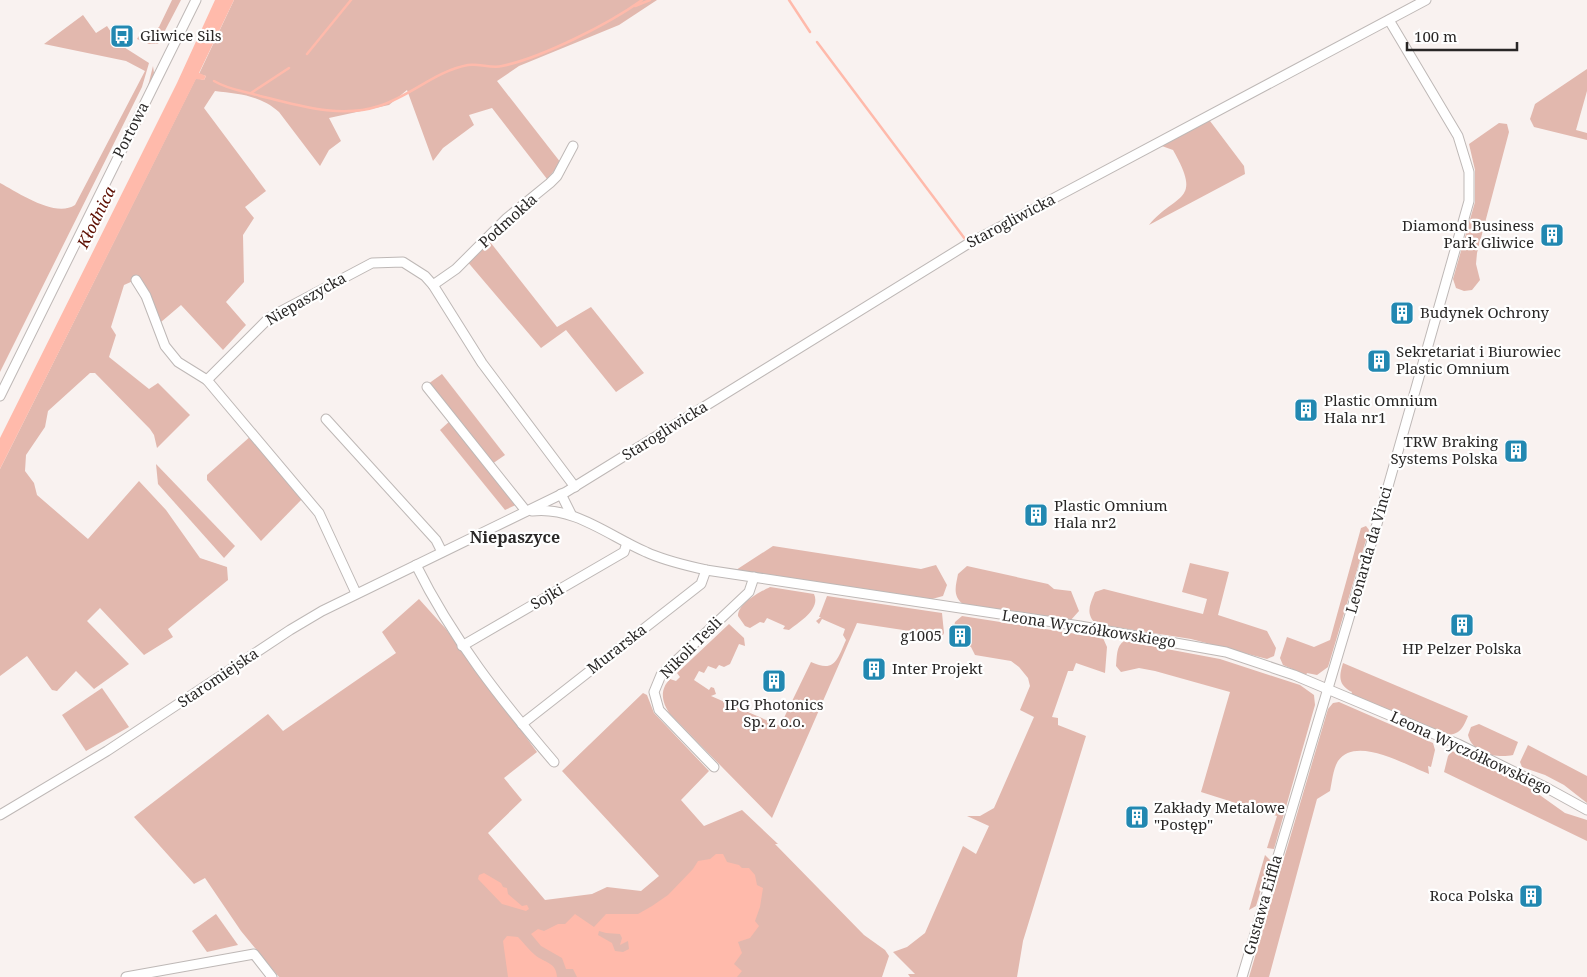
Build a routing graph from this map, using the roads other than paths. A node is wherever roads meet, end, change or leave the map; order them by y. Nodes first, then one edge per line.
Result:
1 (196, 0) edge
2 (1426, 0) edge
3 (1389, 20) junction
4 (573, 146) dead end
5 (136, 280) dead end
6 (433, 285) junction
7 (207, 380) junction
8 (427, 387) dead end
9 (0, 396) edge
10 (326, 419) dead end
11 (610, 466) joint
12 (575, 486) junction
13 (560, 495) junction
14 (526, 511) junction
15 (568, 514) junction
16 (627, 543) junction
17 (442, 552) junction
18 (416, 565) junction
19 (706, 570) junction
20 (754, 577) junction
21 (356, 593) junction
22 (462, 646) junction
23 (1329, 689) junction
24 (522, 724) junction
25 (554, 762) dead end
26 (714, 767) dead end
27 (1587, 810) edge
28 (0, 815) edge
29 (174, 968) junction
30 (126, 977) edge
31 (181, 977) edge
32 (272, 977) edge
33 (1242, 977) edge

1 - 9 street, Portowa
2 - 3 street, Starogliwicka
3 - 11 street, Starogliwicka
3 - 23 street, Leonarda da Vinci
4 - 6 street, Podmokła
5 - 7 street
6 - 7 street, Niepaszycka
6 - 12 street, Niepaszycka
7 - 21 street
8 - 14 street
10 - 17 street
11 - 12 street, Staromiejska
12 - 13 street, Staromiejska
13 - 14 street, Staromiejska
13 - 15 street
14 - 15 street, Leona Wyczółkowskiego
14 - 17 street, Staromiejska
15 - 16 street, Leona Wyczółkowskiego
16 - 19 street, Leona Wyczółkowskiego
16 - 22 street, Sojki
17 - 18 street, Staromiejska
18 - 21 street, Staromiejska
18 - 22 street
19 - 20 street, Leona Wyczółkowskiego
19 - 24 street, Murarska
20 - 23 street, Leona Wyczółkowskiego
20 - 26 street, Nikoli Tesli
21 - 28 street, Staromiejska
22 - 24 street
23 - 27 street, Leona Wyczółkowskiego
23 - 33 street, Gustawa Eiffla
24 - 25 street
29 - 30 street
29 - 31 street
29 - 32 street

